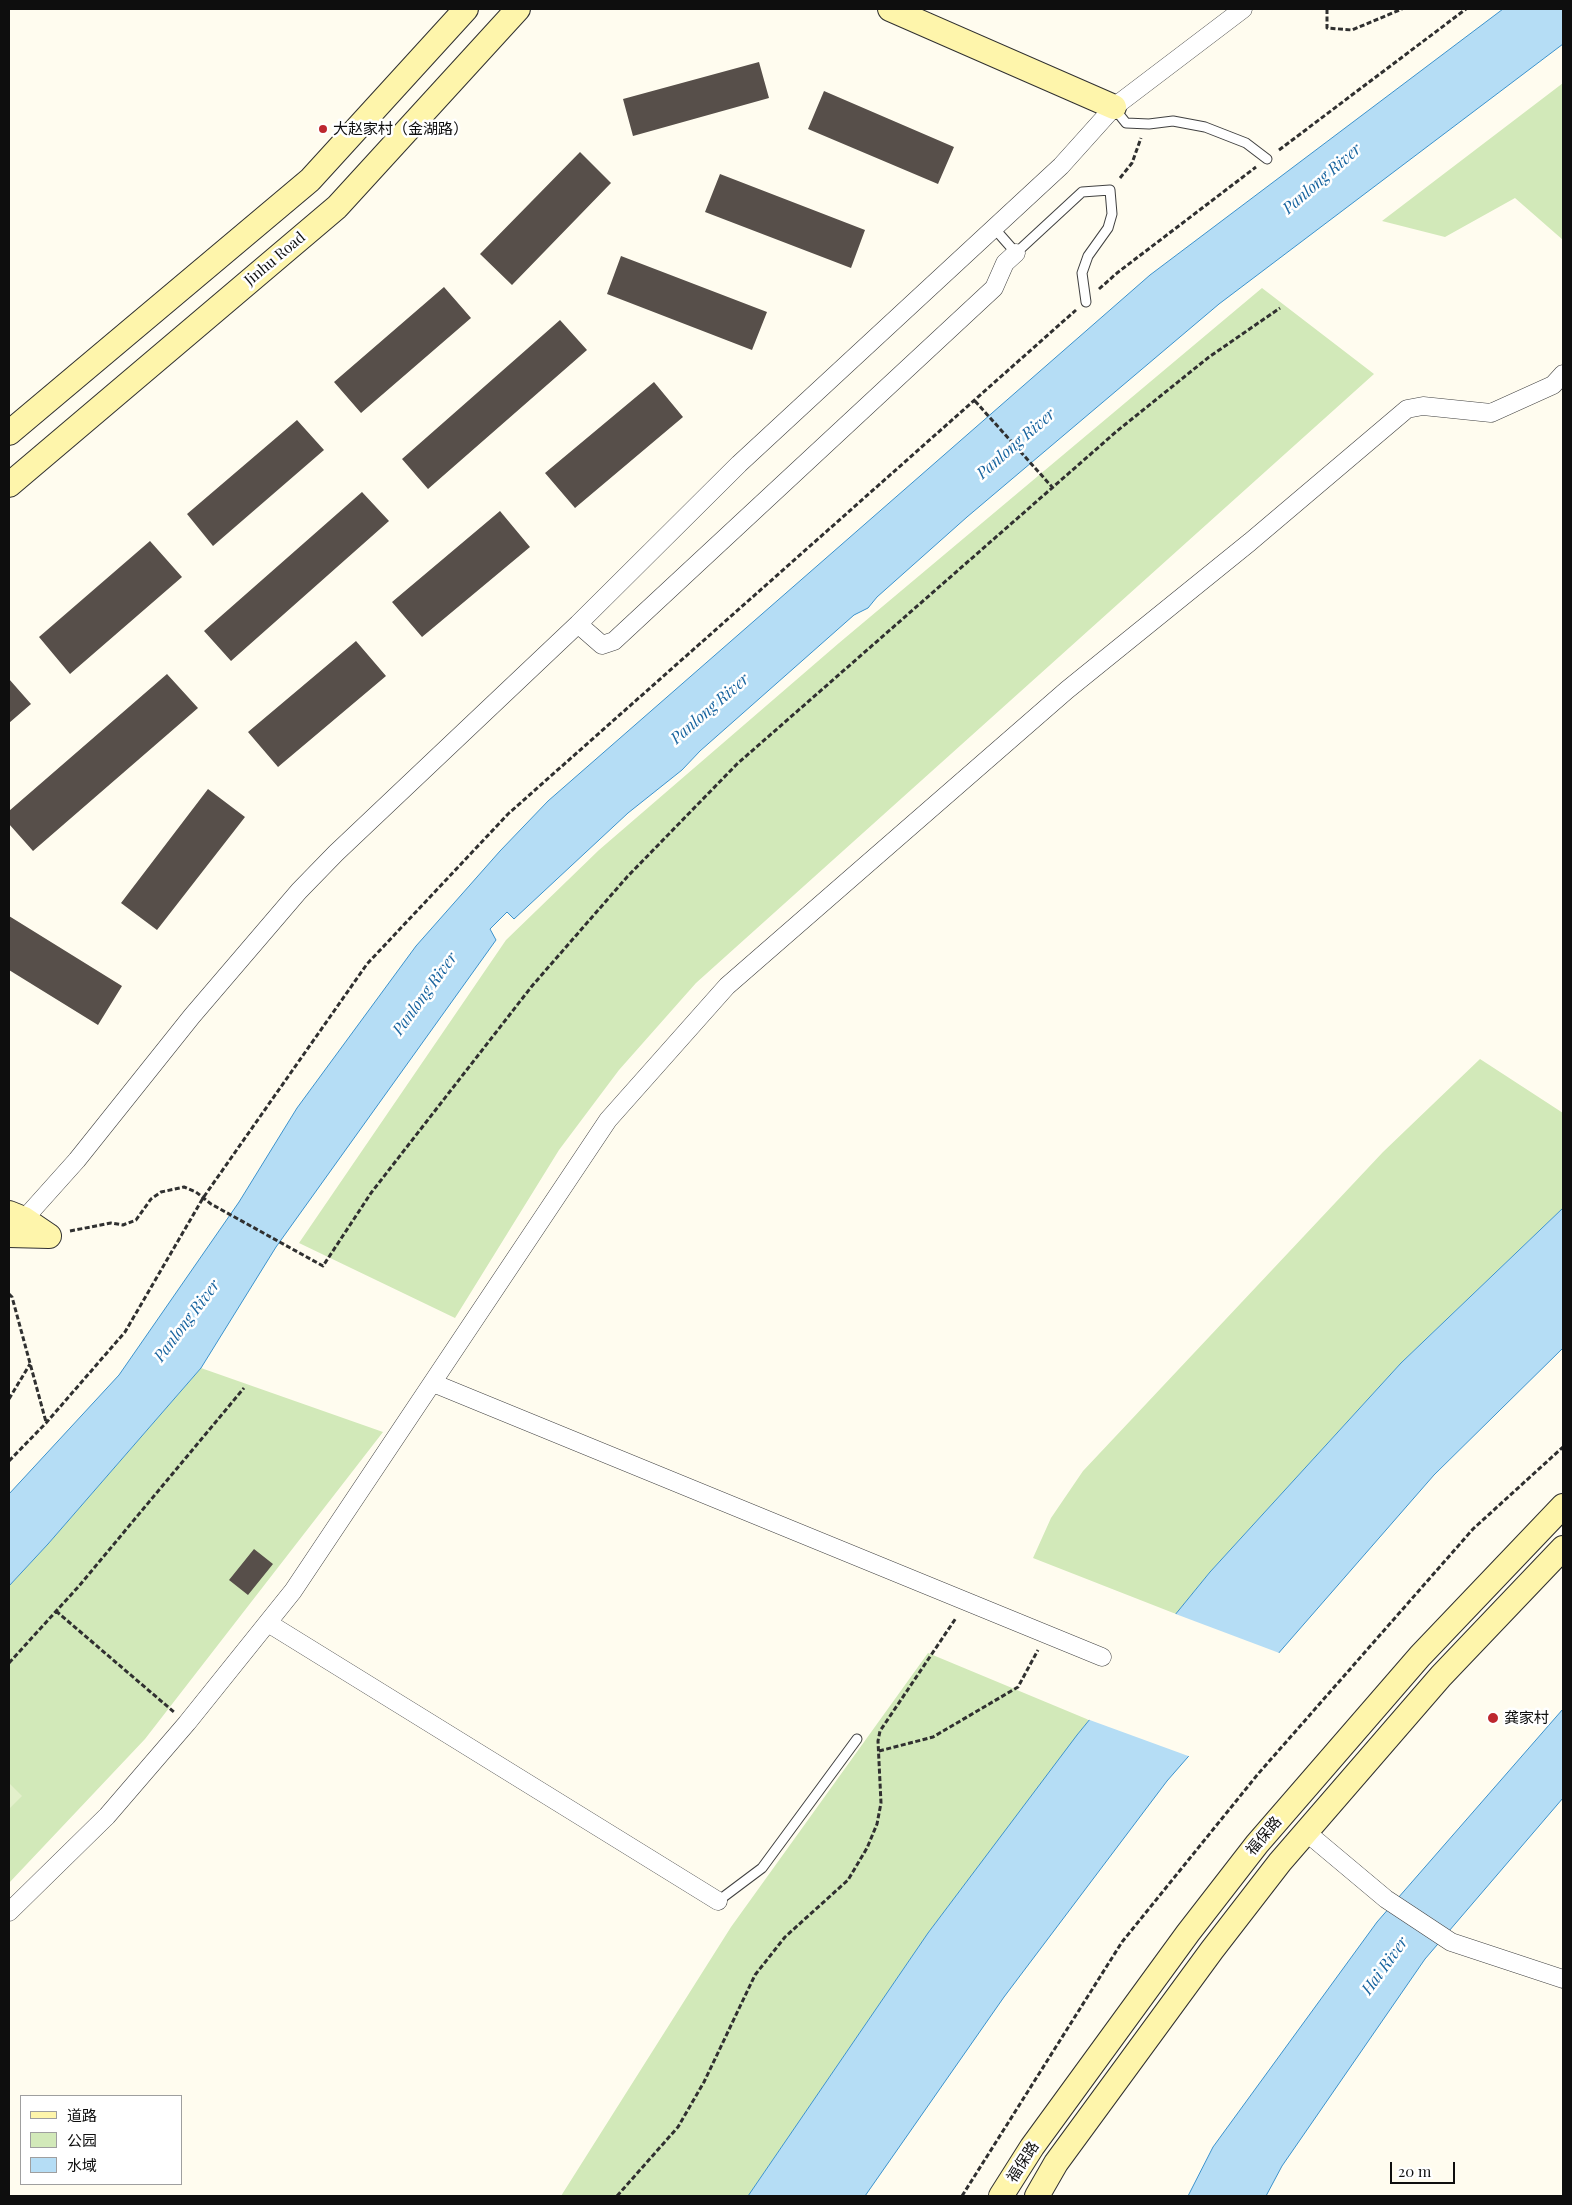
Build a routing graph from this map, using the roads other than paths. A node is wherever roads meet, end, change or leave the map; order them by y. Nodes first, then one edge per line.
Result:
1 (466, 9) edge
2 (518, 9) edge
3 (890, 9) edge
4 (1243, 9) edge
5 (1114, 107) junction
6 (1267, 159) road end
7 (994, 228) junction
8 (1016, 252) junction
9 (1086, 302) road end
10 (1563, 374) edge
11 (9, 433) edge
12 (9, 485) edge
13 (578, 624) junction
14 (12, 1228) edge
15 (49, 1236) road end
16 (433, 1383) junction
17 (1563, 1506) edge
18 (1563, 1548) edge
19 (268, 1623) junction
20 (1102, 1657) dead end
21 (857, 1739) dead end
22 (1306, 1832) junction
23 (718, 1901) joint
24 (9, 1912) edge
25 (1563, 1979) edge
26 (1001, 2196) edge
27 (1037, 2196) edge

1 - 11 main road
2 - 12 main road, Jinhu Road
3 - 5 main road
4 - 5 street
5 - 6 lane
5 - 7 street
7 - 8 lane
7 - 13 street
8 - 9 lane
8 - 13 street
10 - 16 street
13 - 14 street
14 - 15 main road
16 - 19 street
16 - 20 street
17 - 26 main road, 福保路
18 - 22 main road, 福保路
19 - 23 street
19 - 24 street
21 - 23 lane
22 - 25 street
22 - 27 main road, 福保路

